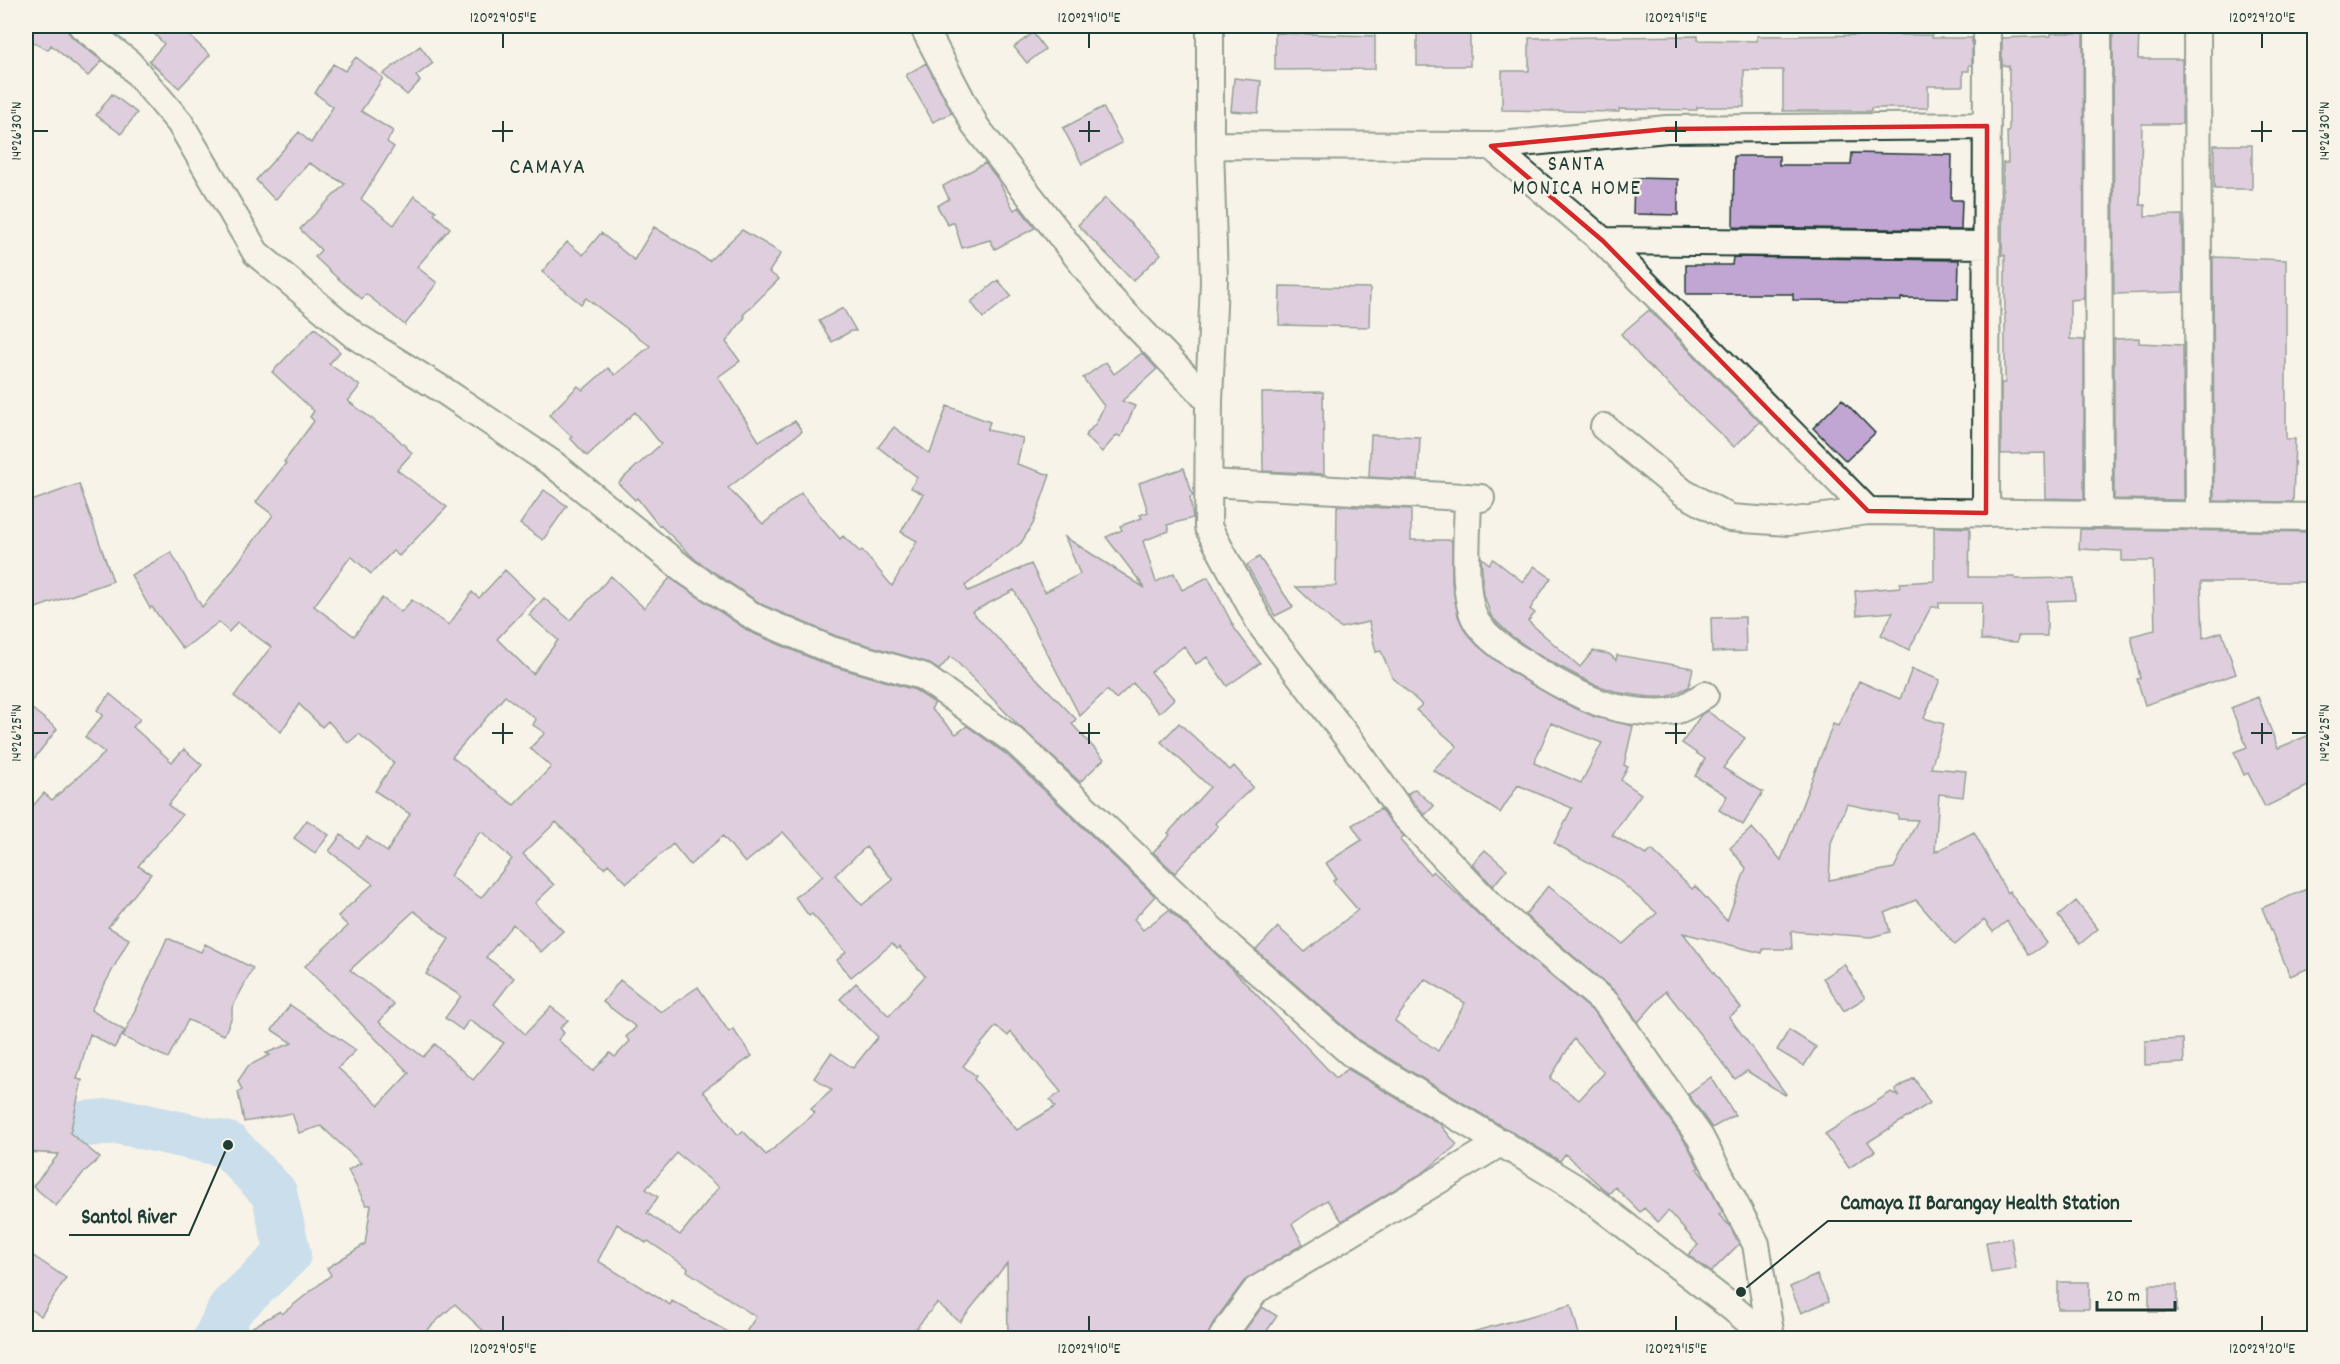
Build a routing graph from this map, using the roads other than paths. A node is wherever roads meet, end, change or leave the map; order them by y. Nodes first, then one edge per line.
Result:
1 (82, 26) edge
2 (923, 26) edge
3 (1210, 26) edge
4 (1987, 26) edge
5 (2098, 26) edge
6 (2197, 26) edge
7 (1987, 126) junction
8 (1210, 145) junction
9 (1491, 147) junction
10 (1603, 241) junction
11 (1987, 245) junction
12 (1209, 401) junction
13 (1604, 427) dead end
14 (1209, 483) junction
15 (1868, 511) junction
16 (1986, 513) junction
17 (2099, 514) junction
18 (2199, 516) junction
19 (2314, 517) edge
20 (1705, 695) dead end
21 (1502, 1142) junction
22 (1222, 1338) edge
23 (1770, 1338) edge

1 - 21 street
2 - 12 street
3 - 8 street
4 - 7 street
5 - 17 street
6 - 18 street
7 - 9 street
7 - 11 street
8 - 9 street
8 - 12 street
9 - 10 street
10 - 11 street
10 - 15 street
11 - 16 street
12 - 14 street
13 - 15 street
14 - 20 street
14 - 23 street
15 - 16 street
16 - 17 street
17 - 18 street
18 - 19 street
21 - 22 street
21 - 23 street

